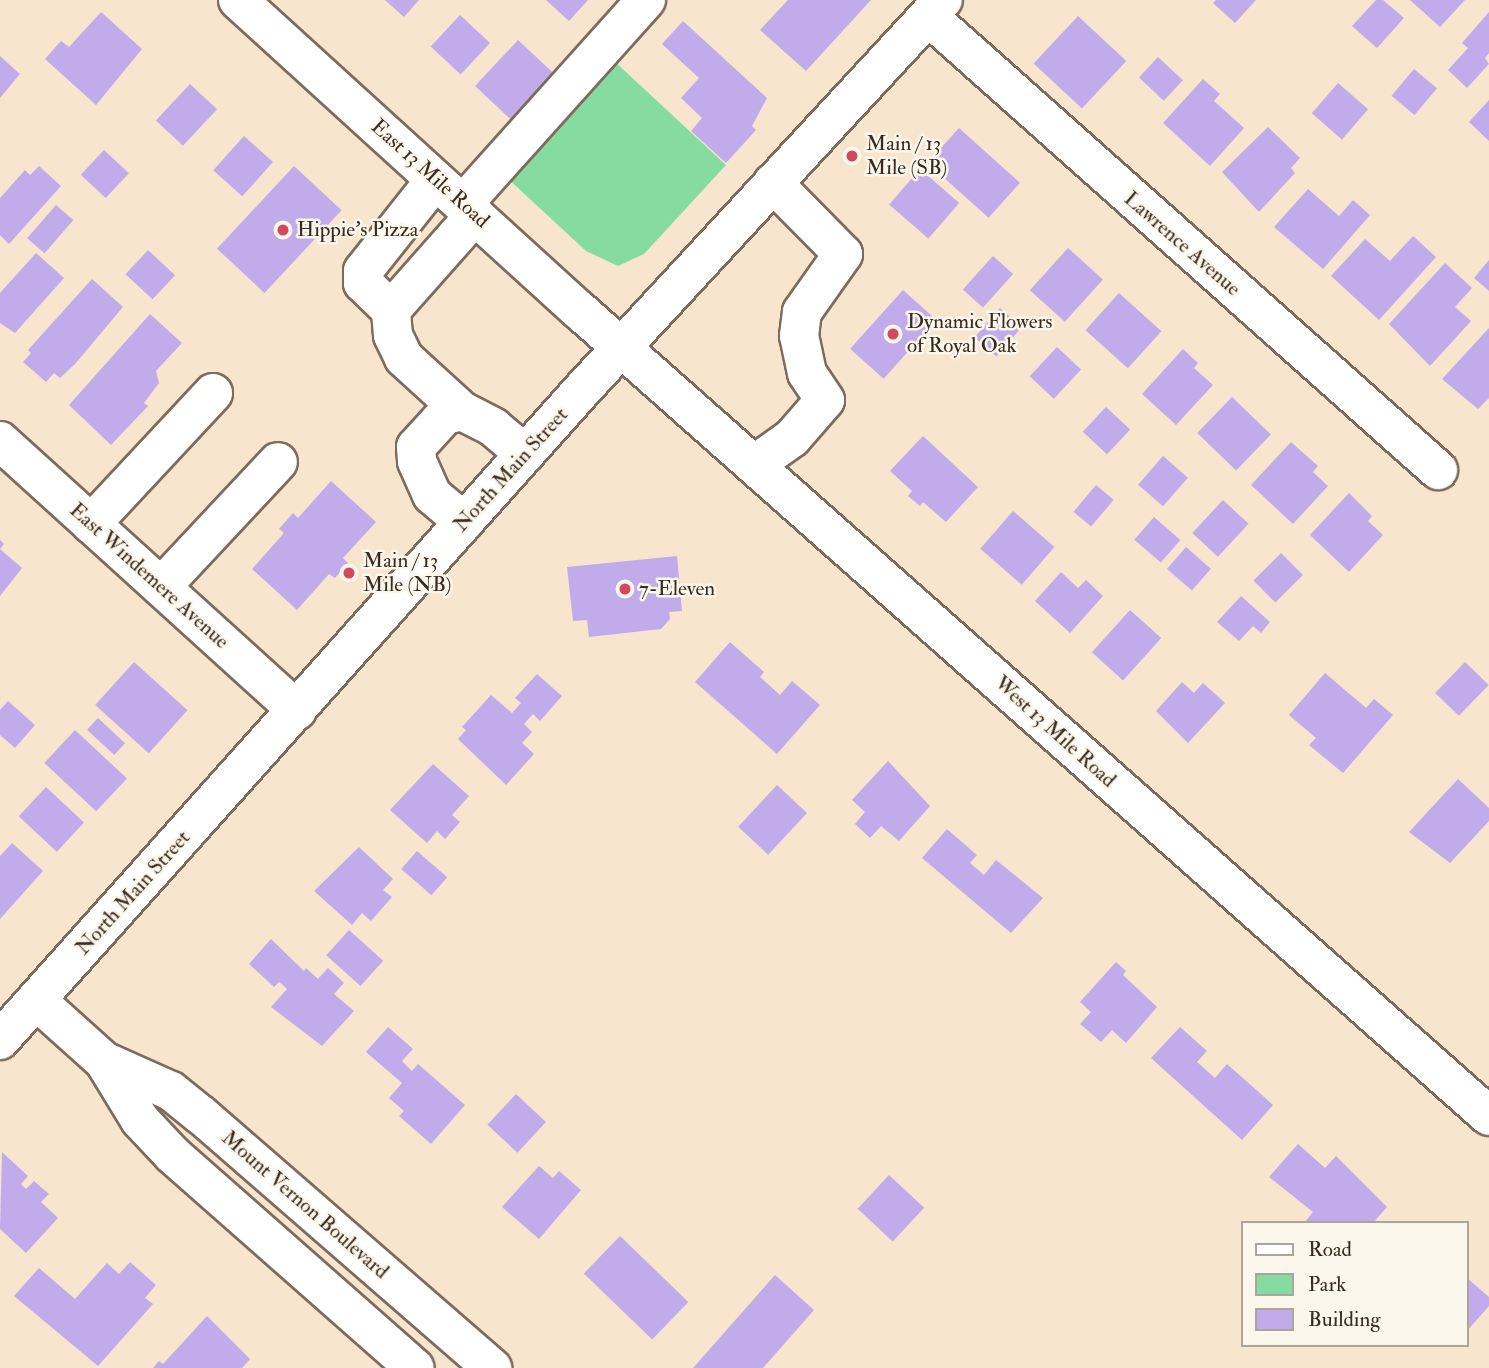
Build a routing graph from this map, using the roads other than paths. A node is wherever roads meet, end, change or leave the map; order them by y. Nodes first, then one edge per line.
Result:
1 (238, 0) edge
2 (646, 0) edge
3 (935, 8) edge
4 (773, 183) junction
5 (458, 200) junction
6 (391, 310) junction
7 (621, 347) junction
8 (213, 393) dead end
9 (462, 411) junction
10 (0, 441) edge
11 (525, 454) junction
12 (278, 461) dead end
13 (754, 465) junction
14 (1438, 470) dead end
15 (464, 523) junction
16 (92, 524) junction
17 (161, 587) junction
18 (297, 710) junction
19 (36, 1000) junction
20 (0, 1040) edge
21 (104, 1061) junction
22 (1489, 1116) edge
23 (415, 1368) edge
24 (492, 1368) edge

1 - 5 main road, East 13 Mile Road
2 - 5 main road
3 - 4 main road, North Main Street
3 - 14 main road, Lawrence Avenue
4 - 7 main road, North Main Street
4 - 13 main road
5 - 6 main road
5 - 6 main road
5 - 7 main road, East 13 Mile Road
6 - 9 main road
7 - 11 main road, North Main Street
7 - 13 main road, West 13 Mile Road
8 - 16 main road
9 - 11 main road
9 - 15 main road
10 - 16 main road, East Windemere Avenue
11 - 15 main road, North Main Street
12 - 17 main road
13 - 22 main road, West 13 Mile Road
15 - 18 main road, North Main Street
16 - 17 main road, East Windemere Avenue
17 - 18 main road, East Windemere Avenue
18 - 19 main road, North Main Street
19 - 20 main road, North Main Street
19 - 21 main road, Mount Vernon Boulevard
21 - 23 main road, Mount Vernon Boulevard
21 - 24 main road, Mount Vernon Boulevard

